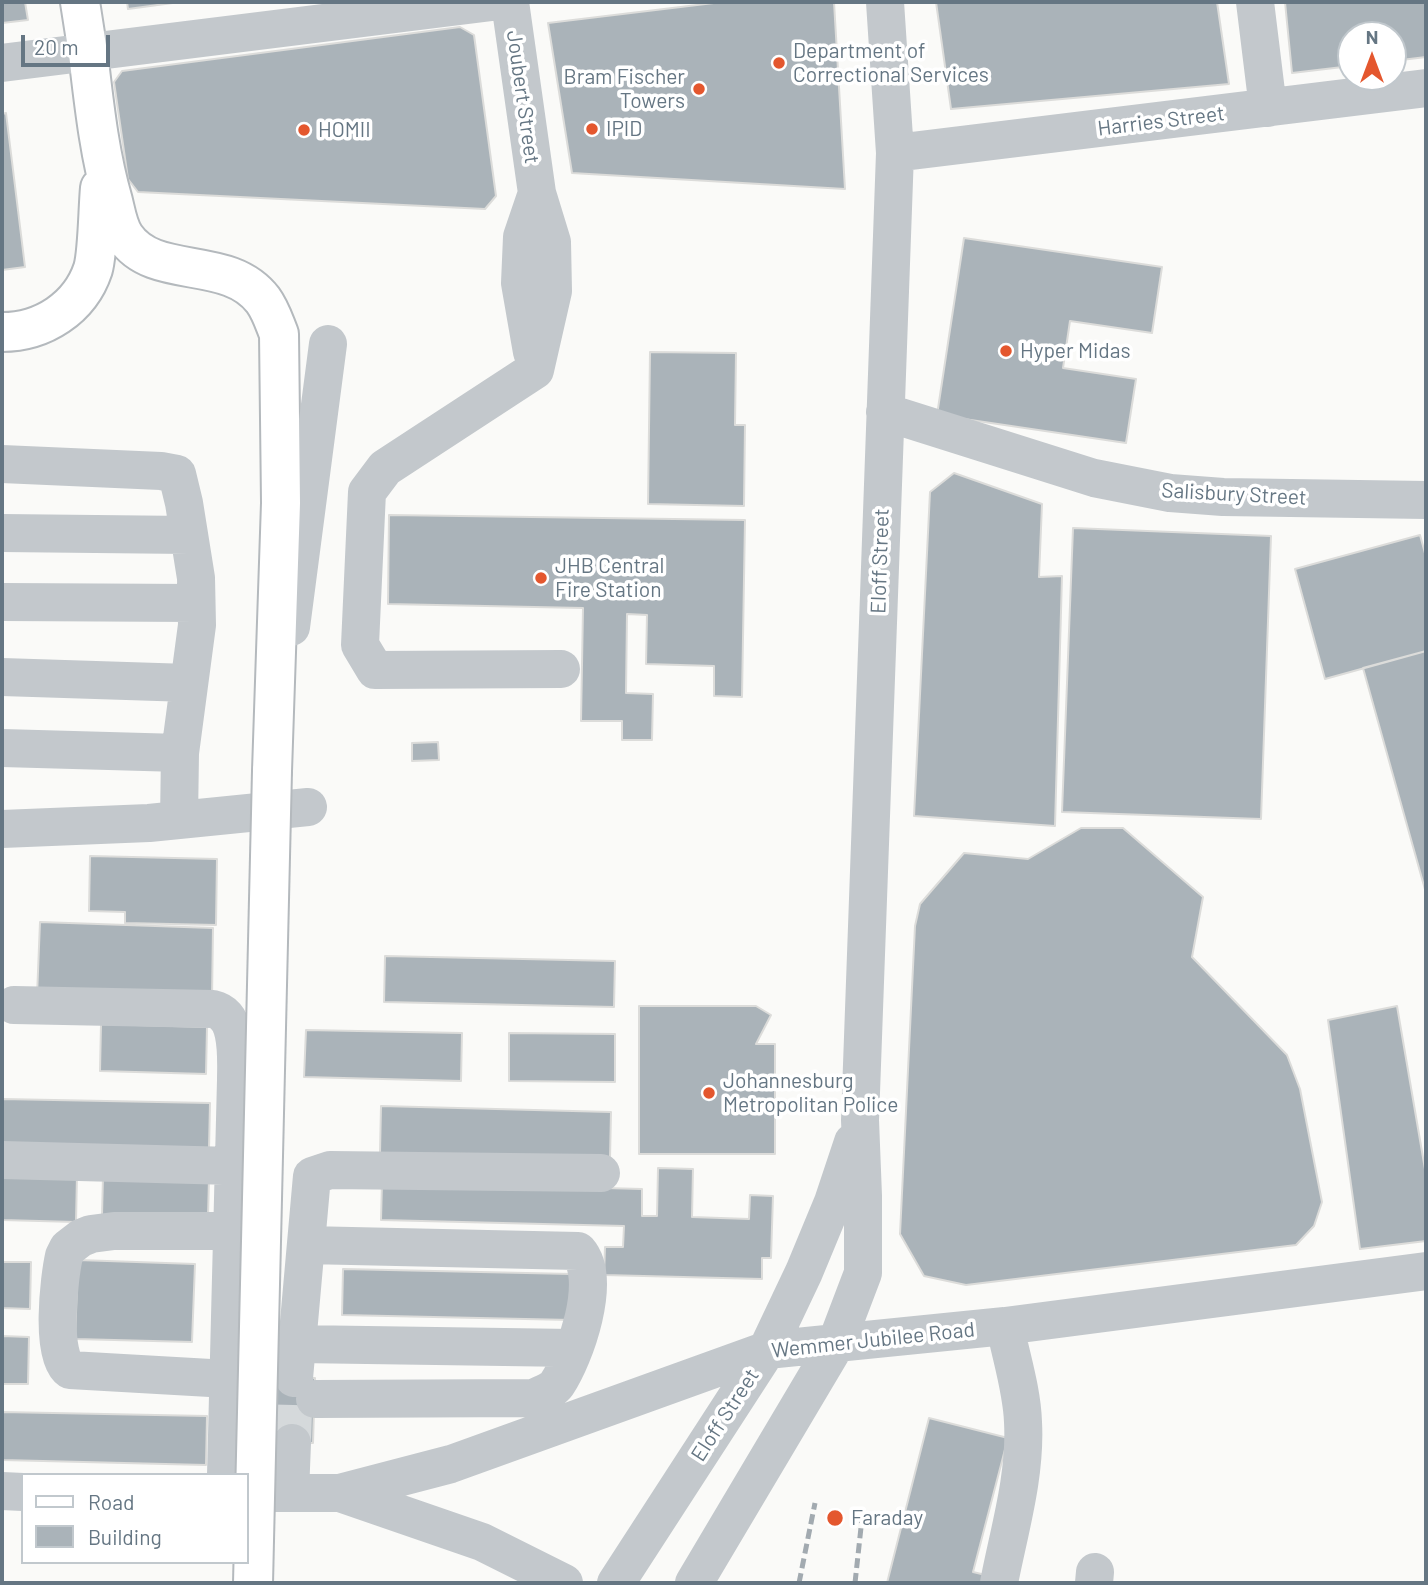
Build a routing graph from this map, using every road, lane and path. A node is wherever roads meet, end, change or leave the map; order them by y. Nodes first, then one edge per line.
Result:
1 (80, 2) edge
2 (492, 2) edge
3 (510, 2) edge
4 (885, 2) edge
5 (1255, 2) edge
6 (88, 53) junction
7 (2, 63) edge
8 (1426, 88) edge
9 (1268, 108) junction
10 (895, 153) junction
11 (102, 162) junction
12 (2, 332) edge
13 (328, 344) dead end
14 (885, 412) junction
15 (2, 464) edge
16 (1426, 500) edge
17 (2, 533) edge
18 (189, 535) junction
19 (2, 602) edge
20 (196, 603) junction
21 (561, 669) dead end
22 (2, 677) edge
23 (189, 683) junction
24 (2, 748) edge
25 (180, 753) junction
26 (272, 771) junction
27 (308, 807) dead end
28 (179, 820) junction
29 (2, 829) edge
30 (14, 1004) dead end
31 (860, 1120) junction
32 (2, 1160) edge
33 (233, 1166) junction
34 (601, 1173) dead end
35 (232, 1231) junction
36 (306, 1245) junction
37 (1426, 1271) edge
38 (1005, 1326) junction
39 (836, 1344) junction
40 (573, 1348) junction
41 (767, 1350) junction
42 (302, 1374) junction
43 (228, 1379) junction
44 (292, 1443) tunnel mouth
45 (226, 1473) edge
46 (2, 1491) edge
47 (21, 1492) edge
48 (248, 1493) edge
49 (290, 1493) junction
50 (340, 1493) junction
51 (253, 1583) edge
52 (564, 1583) edge
53 (616, 1583) edge
54 (694, 1583) edge
55 (999, 1583) edge

1 - 6 main road
2 - 6 street
3 - 21 street, Joubert Street
4 - 10 street, Eloff Street
5 - 9 street
6 - 7 street
6 - 11 main road
8 - 9 street, Harries Street
9 - 10 street, Harries Street
10 - 14 street, Eloff Street
11 - 12 main road
11 - 26 main road
13 - 26 street
14 - 16 street, Salisbury Street
14 - 31 street, Eloff Street
15 - 18 street
17 - 18 street
18 - 20 street
19 - 20 street
20 - 23 street
22 - 23 street
23 - 25 street
24 - 25 street
25 - 28 street
26 - 51 main road, bridge
27 - 28 street
28 - 29 street
30 - 33 street
31 - 39 street, Eloff Street
31 - 41 street, Eloff Street
32 - 33 street
33 - 35 street
34 - 36 street
35 - 43 street
35 - 43 street
36 - 40 street
36 - 42 street
37 - 38 street, Wemmer Jubilee Road
38 - 39 street, Wemmer Jubilee Road
38 - 55 street
39 - 41 street, Wemmer Jubilee Road
39 - 54 street, Eloff Street
40 - 42 street
40 - 42 street
41 - 50 street, Wemmer Jubilee Road
41 - 53 street, Eloff Street
43 - 45 street
44 - 49 street
46 - 47 street
48 - 49 street
49 - 50 street
50 - 52 street

